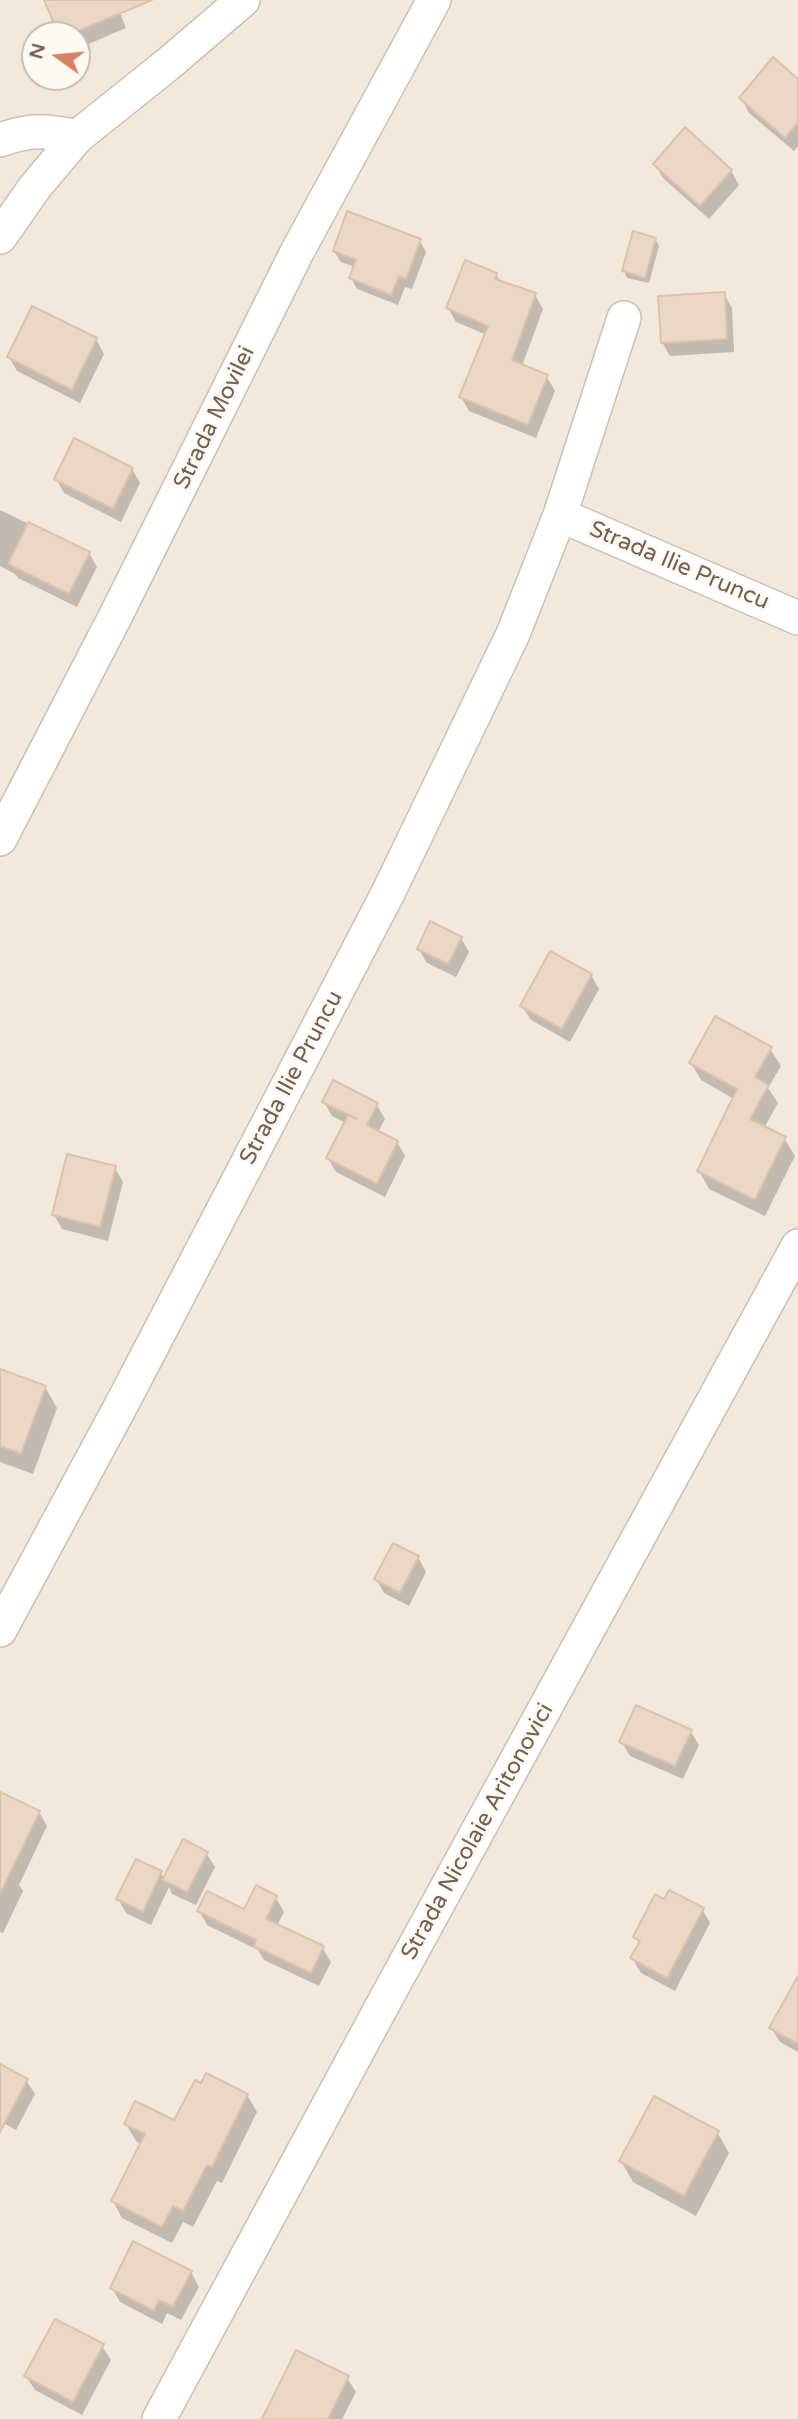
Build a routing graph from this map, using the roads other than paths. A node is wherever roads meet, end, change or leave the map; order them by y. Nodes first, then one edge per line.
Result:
1 (243, 0) edge
2 (434, 0) edge
3 (77, 138) junction
4 (0, 140) edge
5 (0, 237) edge
6 (624, 317) dead end
7 (560, 515) junction
8 (798, 618) edge
9 (0, 839) edge
10 (798, 1247) edge
11 (0, 1630) edge
12 (159, 2419) edge

1 - 3 street
2 - 9 street, Strada Movilei
3 - 4 street
3 - 5 street
6 - 7 street, Strada Ilie Pruncu
7 - 8 street, Strada Ilie Pruncu
7 - 11 street, Strada Ilie Pruncu
10 - 12 street, Strada Nicolaie Aritonovici

